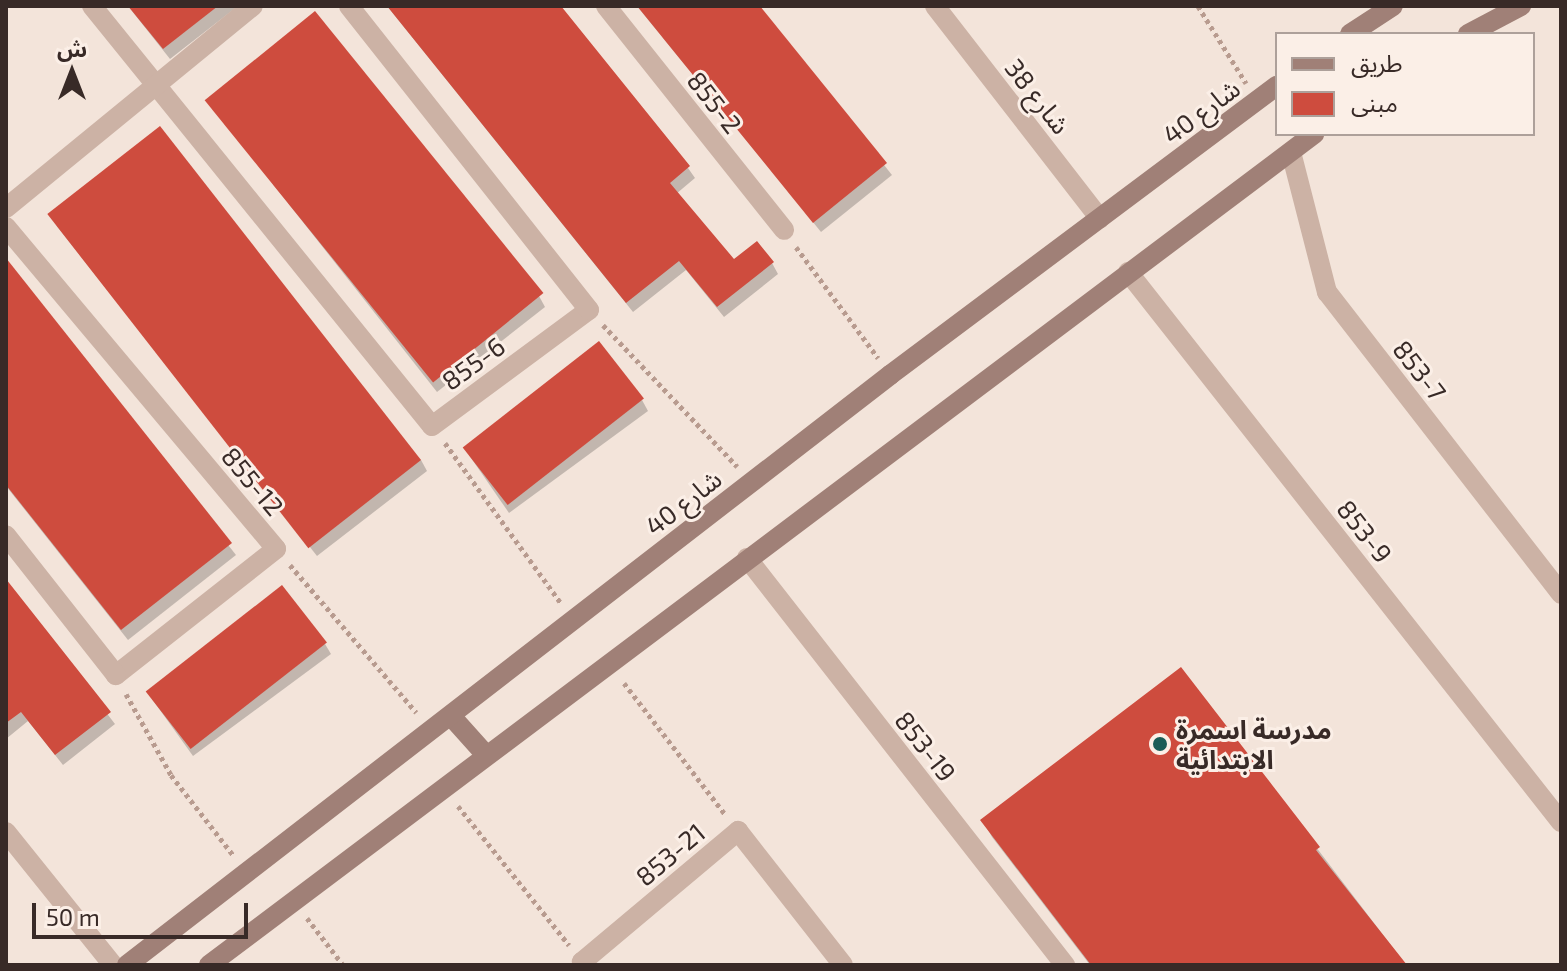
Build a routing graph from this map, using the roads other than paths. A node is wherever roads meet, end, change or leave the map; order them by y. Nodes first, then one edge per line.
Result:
1 (92, 6) edge
2 (253, 6) edge
3 (349, 6) edge
4 (606, 6) edge
5 (935, 6) edge
6 (1393, 6) edge
7 (1521, 6) edge
8 (1363, 31) edge
9 (1472, 32) edge
10 (154, 83) junction
11 (1275, 88) edge
12 (1311, 136) edge
13 (1291, 152) junction
14 (6, 208) edge
15 (1100, 219) junction
16 (6, 227) edge
17 (784, 230) road end
18 (1128, 272) junction
19 (6, 535) edge
20 (747, 558) junction
21 (1561, 594) edge
22 (451, 716) junction
23 (486, 755) junction
24 (1561, 822) edge
25 (6, 832) edge
26 (583, 963) edge
27 (113, 965) edge
28 (127, 965) edge
29 (209, 965) edge
30 (843, 965) edge
31 (1065, 965) edge

1 - 10 street, 855-6
2 - 10 street
3 - 10 street, 855-6
4 - 17 street, 855-2
5 - 15 street, شارع 38
6 - 8 main road
7 - 9 main road
10 - 14 street
11 - 15 main road, شارع 40
12 - 13 main road
13 - 18 main road
13 - 21 street, 853-7
15 - 22 main road, شارع 40
16 - 19 street, 855-12
18 - 20 main road
18 - 24 street, 853-9
20 - 23 main road
20 - 31 street, 853-19
22 - 23 main road
22 - 28 main road, شارع 40
23 - 29 main road
25 - 27 street
26 - 30 street, 853-21

